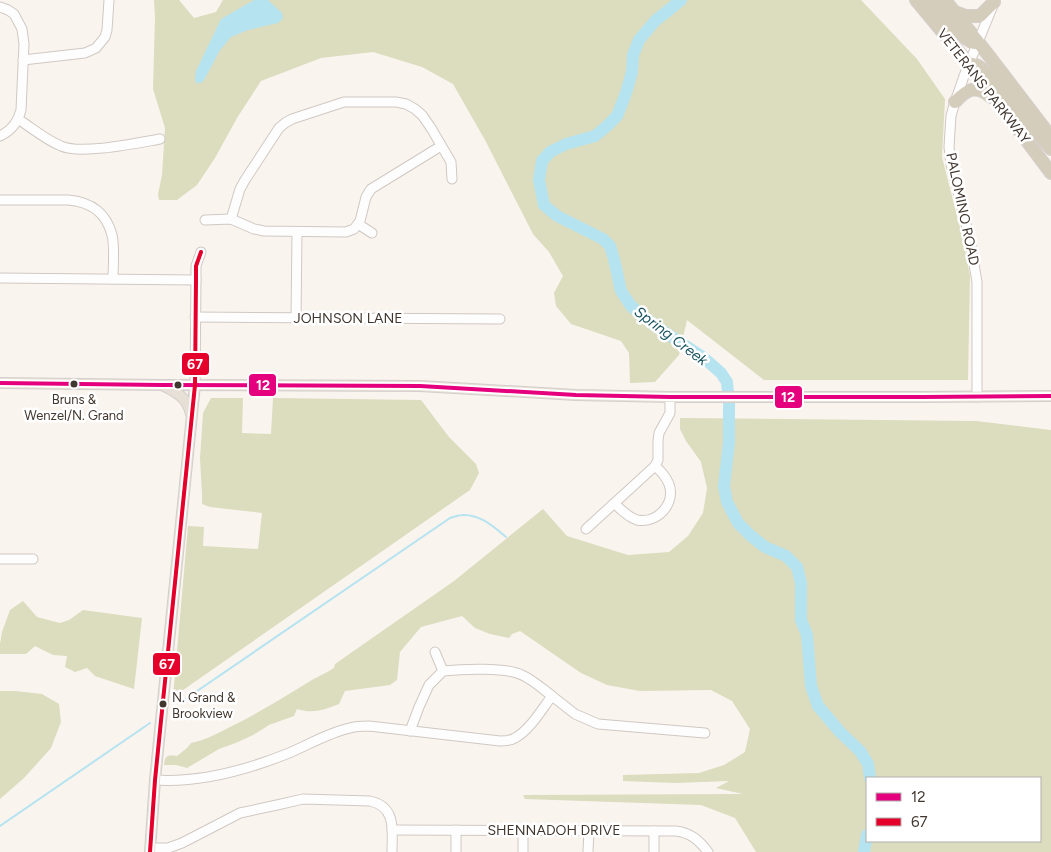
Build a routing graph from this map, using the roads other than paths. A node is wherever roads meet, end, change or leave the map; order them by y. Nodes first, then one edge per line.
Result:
1 (109, 0) edge
2 (916, 0) edge
3 (929, 0) edge
4 (945, 0) edge
5 (994, 1) edge
6 (0, 7) edge
7 (955, 12) junction
8 (978, 42) junction
9 (23, 60) junction
10 (969, 64) junction
11 (955, 102) junction
12 (999, 104) junction
13 (18, 119) junction
14 (0, 136) edge
15 (1051, 137) edge
16 (160, 139) dead end
17 (441, 146) junction
18 (1051, 149) edge
19 (1051, 173) edge
20 (452, 179) dead end
21 (0, 200) edge
22 (205, 220) dead end
23 (231, 220) junction
24 (358, 224) junction
25 (297, 232) junction
26 (372, 233) dead end
27 (201, 252) dead end
28 (0, 278) edge
29 (113, 279) junction
30 (196, 280) junction
31 (196, 317) junction
32 (296, 318) junction
33 (500, 319) dead end
34 (0, 383) edge
35 (162, 385) junction
36 (195, 385) junction
37 (670, 396) junction
38 (1051, 396) edge
39 (977, 397) junction
40 (191, 418) junction
41 (655, 466) junction
42 (615, 504) junction
43 (586, 529) dead end
44 (0, 559) edge
45 (33, 559) dead end
46 (435, 652) dead end
47 (443, 671) junction
48 (552, 696) junction
49 (410, 731) junction
50 (706, 733) dead end
51 (155, 780) junction
52 (392, 830) junction
53 (456, 830) junction
54 (523, 830) junction
55 (589, 830) junction
56 (654, 831) junction
57 (150, 850) edge
58 (392, 852) edge
59 (456, 852) edge
60 (523, 852) edge
61 (588, 852) edge
62 (654, 852) edge
63 (708, 852) edge

1 - 9 street
2 - 10 highway, VETERANS PARKWAY
3 - 8 highway
4 - 7 highway, VETERANS PARKWAY
5 - 7 highway
5 - 8 street, PALOMINO ROAD
6 - 9 street
7 - 8 highway, VETERANS PARKWAY
8 - 10 street, PALOMINO ROAD
8 - 15 highway, VETERANS PARKWAY
9 - 13 street
10 - 11 street, PALOMINO ROAD
10 - 12 highway, VETERANS PARKWAY
10 - 18 highway
11 - 12 highway
11 - 39 street, PALOMINO ROAD
12 - 19 highway, VETERANS PARKWAY
13 - 14 street
13 - 16 street
17 - 20 street
17 - 23 street
17 - 24 street
21 - 29 street
22 - 23 street
23 - 25 street
24 - 25 street
24 - 26 street
25 - 32 street
27 - 30 street
28 - 29 street
29 - 30 street
30 - 31 street
31 - 32 street, JOHNSON LANE
31 - 36 street
32 - 33 street, JOHNSON LANE
34 - 35 main road
35 - 36 main road
35 - 40 main road
36 - 37 main road
36 - 40 main road
37 - 39 main road
37 - 41 street
38 - 39 main road
40 - 51 main road
41 - 42 street
41 - 42 street
42 - 43 street
44 - 45 street
46 - 47 street
47 - 48 street
47 - 49 street
48 - 49 street
48 - 50 street
49 - 51 street
51 - 57 main road
52 - 53 street, SHENNADOH DRIVE
52 - 57 street
52 - 58 street
53 - 54 street, SHENNADOH DRIVE
53 - 59 street
54 - 55 street, SHENNADOH DRIVE
54 - 60 street
55 - 56 street, SHENNADOH DRIVE
55 - 61 street
56 - 62 street
56 - 63 street, SHENNADOH DRIVE

